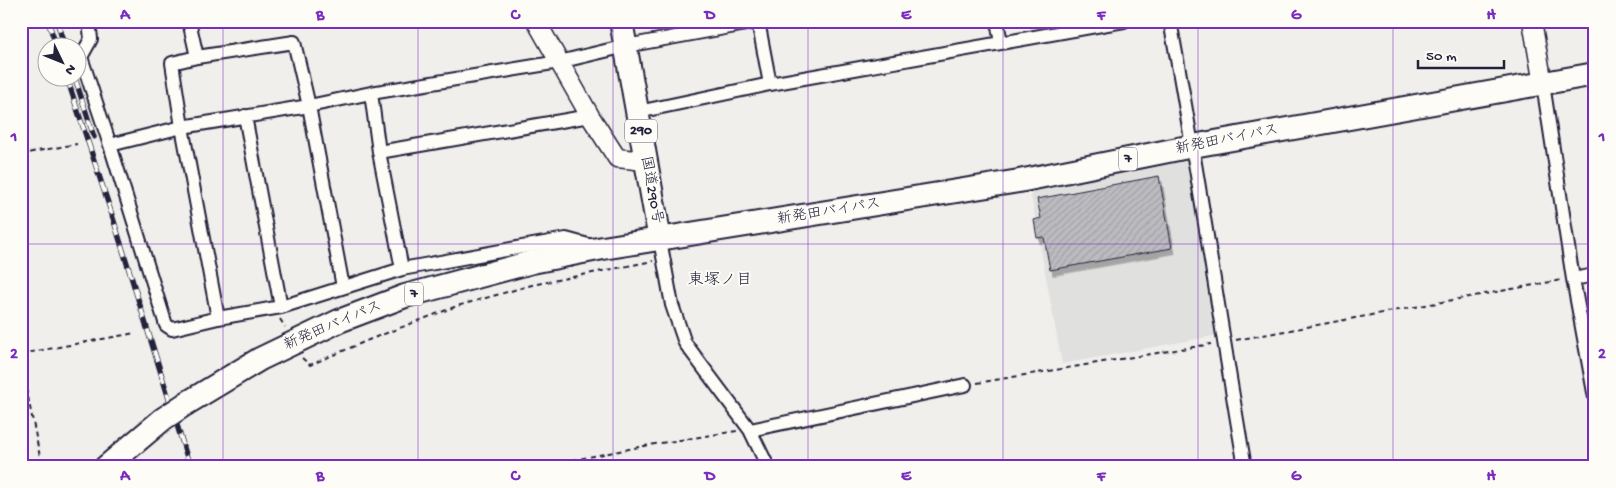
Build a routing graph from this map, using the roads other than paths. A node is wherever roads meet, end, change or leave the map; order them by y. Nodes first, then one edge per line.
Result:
1 (89, 21) edge
2 (189, 21) edge
3 (536, 21) edge
4 (621, 21) edge
5 (997, 21) edge
6 (1124, 21) edge
7 (1170, 21) edge
8 (1532, 21) edge
9 (760, 22) edge
10 (1001, 43) junction
11 (626, 46) junction
12 (197, 57) junction
13 (559, 62) junction
14 (1595, 74) edge
15 (770, 84) junction
16 (1543, 84) junction
17 (371, 93) junction
18 (309, 106) junction
19 (638, 112) junction
20 (245, 116) junction
21 (590, 116) junction
22 (182, 127) junction
23 (110, 145) junction
24 (1193, 146) junction
25 (379, 152) junction
26 (645, 161) junction
27 (603, 248) junction
28 (662, 249) junction
29 (402, 269) junction
30 (1595, 274) edge
31 (1572, 279) junction
32 (343, 287) junction
33 (281, 307) junction
34 (218, 318) junction
35 (965, 385) road end
36 (1595, 398) edge
37 (750, 430) junction
38 (106, 467) edge
39 (768, 467) edge
40 (1246, 467) edge

1 - 23 street
2 - 12 street
3 - 13 street
4 - 11 highway, 国道290号 / 290
5 - 10 street
6 - 10 street
7 - 24 street
8 - 16 street
9 - 11 street
9 - 15 street
10 - 15 street
11 - 13 street
11 - 19 highway, 国道290号 / 290
12 - 18 street
12 - 22 street
13 - 17 street
13 - 21 street
14 - 16 highway, 新発田バイパス / 7
15 - 19 street
16 - 24 highway, 新発田バイパス / 7
16 - 31 street
17 - 18 street
17 - 25 street
18 - 20 street
18 - 32 street
19 - 26 highway, 国道290号 / 290
20 - 22 street
20 - 33 street
21 - 25 street
21 - 26 street
22 - 23 street
22 - 34 street
23 - 34 street
24 - 28 highway, 新発田バイパス / 7
24 - 40 street
25 - 29 street
26 - 28 highway, 国道290号 / 290
27 - 28 highway, 新発田バイパス / 7
27 - 29 street
27 - 38 highway, 新発田バイパス / 7, bridge
28 - 37 street
29 - 32 street
30 - 31 street
31 - 36 street
32 - 33 street
33 - 34 street
35 - 37 street
37 - 39 street

